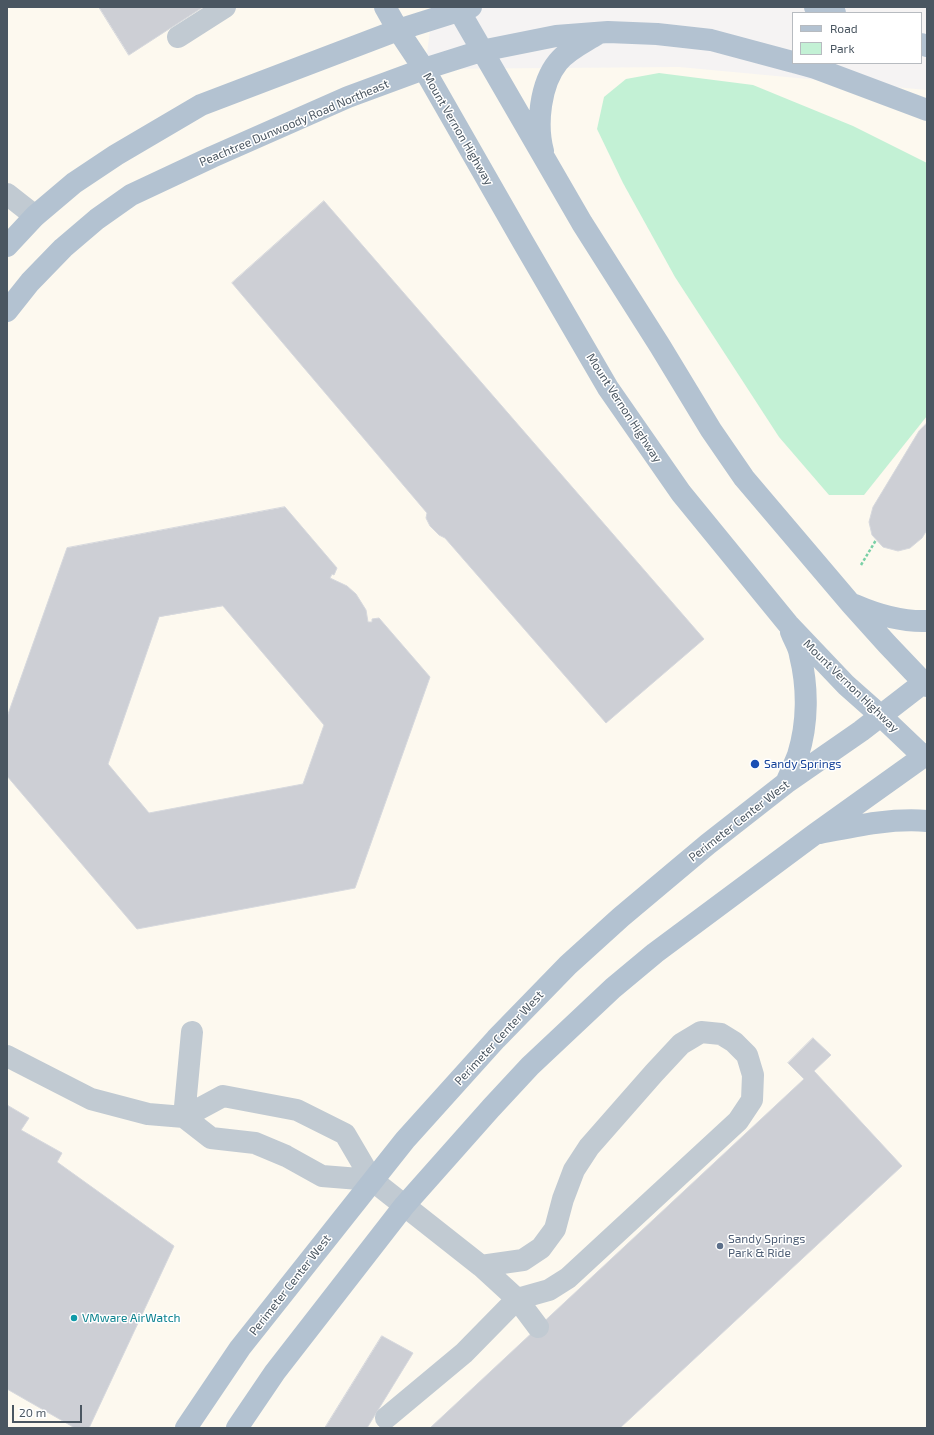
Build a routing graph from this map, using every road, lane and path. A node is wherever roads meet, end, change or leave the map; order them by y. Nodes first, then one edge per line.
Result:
1 (225, 7) edge
2 (385, 7) edge
3 (815, 7) edge
4 (462, 8) edge
5 (832, 12) edge
6 (398, 30) junction
7 (601, 33) junction
8 (178, 37) dead end
9 (481, 51) junction
10 (792, 62) edge
11 (801, 64) edge
12 (424, 70) junction
13 (927, 110) edge
14 (545, 160) junction
15 (7, 194) edge
16 (35, 216) junction
17 (7, 246) edge
18 (7, 311) edge
19 (876, 540) dead end
20 (861, 565) dead end
21 (851, 604) junction
22 (927, 620) edge
23 (788, 624) junction
24 (926, 683) edge
25 (881, 716) junction
26 (926, 757) edge
27 (786, 783) junction
28 (927, 820) edge
29 (815, 834) junction
30 (192, 1032) dead end
31 (7, 1056) edge
32 (184, 1117) junction
33 (372, 1180) junction
34 (404, 1206) junction
35 (481, 1266) junction
36 (517, 1299) junction
37 (538, 1327) dead end
38 (386, 1418) dead end
39 (186, 1428) edge
40 (236, 1428) edge

1 - 8 street
2 - 6 main road, Mount Vernon Highway
3 - 5 main road
4 - 6 main road
4 - 9 main road
6 - 12 main road, Mount Vernon Highway
6 - 16 main road
7 - 9 main road, Peachtree Dunwoody Road Northeast
7 - 10 main road, Peachtree Dunwoody Road Northeast
7 - 14 main road
9 - 12 main road, Peachtree Dunwoody Road Northeast
9 - 14 main road
11 - 13 main road
12 - 18 main road, Peachtree Dunwoody Road Northeast
12 - 23 main road, Mount Vernon Highway
14 - 21 main road
15 - 16 street
16 - 17 main road
19 - 20 path
21 - 22 main road
21 - 24 main road
23 - 25 main road, Mount Vernon Highway
23 - 27 main road
24 - 25 main road, Perimeter Center West
25 - 26 main road, Mount Vernon Highway
25 - 27 main road, Perimeter Center West
26 - 29 main road
27 - 33 main road, Perimeter Center West
28 - 29 main road
29 - 34 main road
30 - 32 street
31 - 32 street
32 - 33 street
32 - 33 street
33 - 34 street
33 - 39 main road, Perimeter Center West
34 - 35 street
34 - 40 main road
35 - 36 street
35 - 36 street
36 - 37 street
36 - 38 street

